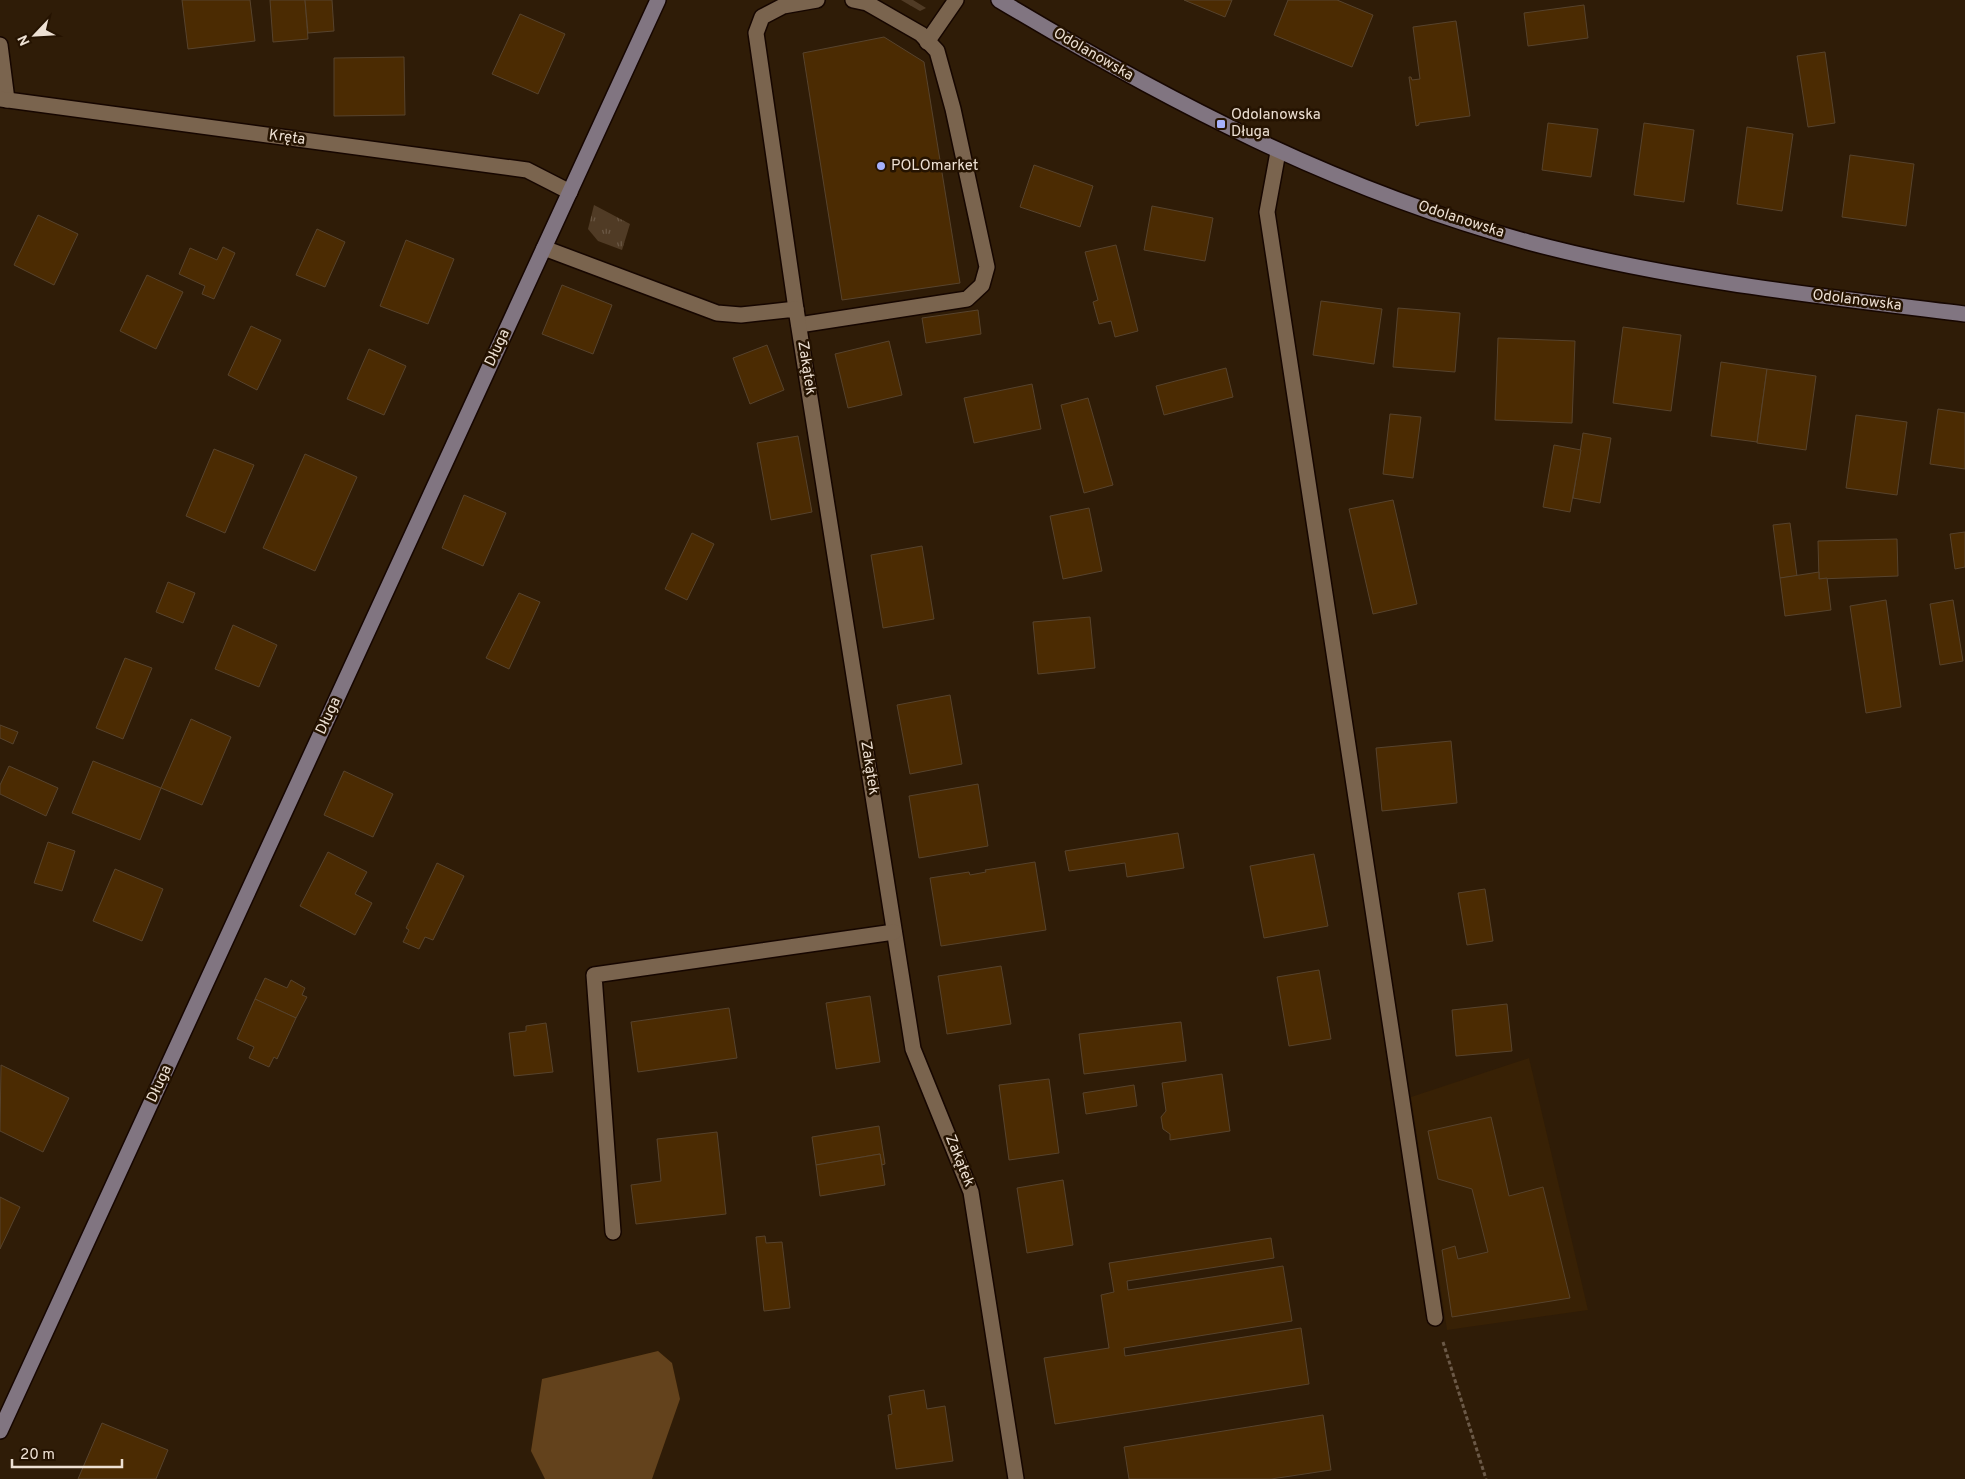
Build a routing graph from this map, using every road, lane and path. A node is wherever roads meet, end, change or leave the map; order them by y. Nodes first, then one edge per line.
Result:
1 (658, 0) edge
2 (817, 0) edge
3 (853, 0) edge
4 (956, 0) edge
5 (999, 0) edge
6 (927, 42) junction
7 (0, 45) edge
8 (3, 100) edge
9 (1278, 152) junction
10 (570, 192) junction
11 (544, 248) junction
12 (796, 309) junction
13 (1965, 314) edge
14 (799, 325) junction
15 (894, 932) junction
16 (613, 1232) dead end
17 (1435, 1318) joint
18 (0, 1431) edge
19 (1016, 1479) edge
20 (1486, 1479) edge

1 - 10 street, Długa
2 - 12 street, Zakątek
3 - 6 street
4 - 6 street
5 - 9 street, Odolanowska
6 - 14 street
7 - 8 street
8 - 10 street, Kręta
9 - 13 street, Odolanowska
9 - 17 street
10 - 11 street, Długa
11 - 12 street
11 - 18 street, Długa
12 - 14 street, Zakątek
14 - 15 street, Zakątek
15 - 16 street
15 - 19 street, Zakątek
17 - 20 path

